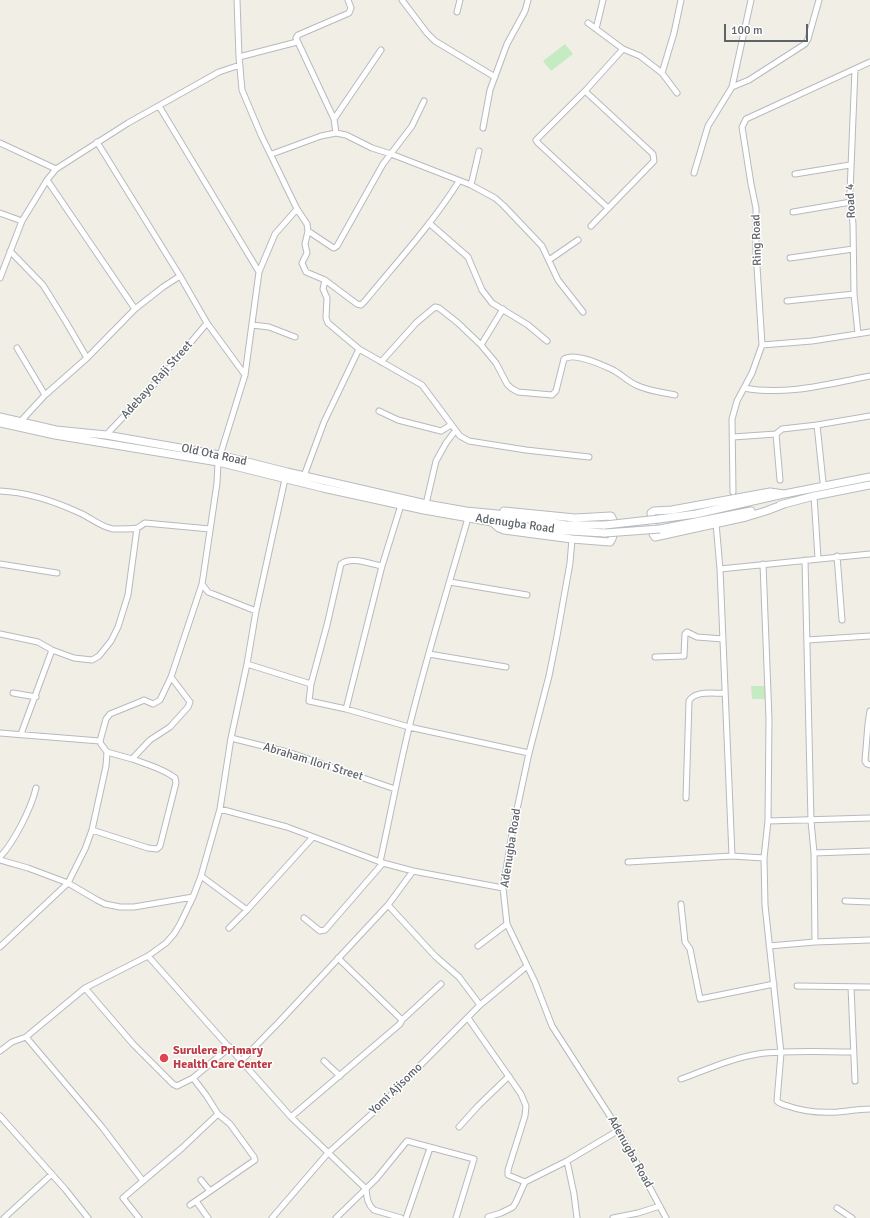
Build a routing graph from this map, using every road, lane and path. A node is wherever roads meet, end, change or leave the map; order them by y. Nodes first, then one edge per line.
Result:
1 (237, 0) edge
2 (348, 0) edge
3 (402, 0) edge
4 (460, 0) edge
5 (528, 0) edge
6 (603, 0) edge
7 (681, 0) edge
8 (751, 0) edge
9 (819, 0) edge
10 (457, 12) dead end
11 (588, 23) dead end
12 (596, 29) junction
13 (297, 42) junction
14 (623, 49) junction
15 (381, 50) dead end
16 (239, 57) junction
17 (870, 62) edge
18 (240, 65) junction
19 (854, 69) junction
20 (662, 73) junction
21 (495, 76) junction
22 (732, 87) junction
23 (585, 91) junction
24 (677, 93) dead end
25 (424, 102) dead end
26 (159, 106) junction
27 (334, 120) junction
28 (483, 128) dead end
29 (336, 133) junction
30 (97, 142) junction
31 (0, 143) edge
32 (479, 151) dead end
33 (272, 154) junction
34 (391, 154) junction
35 (850, 165) junction
36 (56, 169) junction
37 (694, 173) dead end
38 (794, 174) dead end
39 (47, 180) junction
40 (459, 181) junction
41 (470, 185) junction
42 (851, 202) junction
43 (608, 208) junction
44 (297, 209) junction
45 (793, 212) dead end
46 (0, 213) edge
47 (22, 221) junction
48 (429, 223) junction
49 (591, 226) dead end
50 (308, 232) junction
51 (578, 240) dead end
52 (853, 249) junction
53 (10, 251) junction
54 (790, 258) dead end
55 (549, 260) junction
56 (259, 272) junction
57 (180, 276) junction
58 (0, 278) edge
59 (325, 280) junction
60 (854, 294) junction
61 (787, 302) dead end
62 (135, 309) junction
63 (503, 309) junction
64 (583, 312) dead end
65 (207, 324) junction
66 (252, 325) junction
67 (870, 332) edge
68 (858, 334) junction
69 (295, 337) dead end
70 (547, 341) dead end
71 (481, 345) junction
72 (762, 345) junction
73 (17, 348) dead end
74 (359, 349) junction
75 (87, 358) junction
76 (381, 362) junction
77 (245, 375) junction
78 (870, 376) edge
79 (744, 388) junction
80 (45, 395) junction
81 (675, 395) dead end
82 (379, 411) dead end
83 (870, 416) edge
84 (0, 417) edge
85 (20, 422) junction
86 (0, 423) edge
87 (451, 425) junction
88 (817, 425) junction
89 (455, 431) junction
90 (776, 434) junction
91 (106, 435) junction
92 (733, 437) junction
93 (589, 457) dead end
94 (219, 458) junction
95 (304, 476) junction
96 (870, 477) edge
97 (286, 479) junction
98 (780, 480) dead end
99 (823, 482) dead end
100 (870, 485) edge
101 (0, 491) edge
102 (732, 492) dead end
103 (784, 494) junction
104 (814, 496) junction
105 (784, 504) junction
106 (400, 505) junction
107 (425, 507) junction
108 (496, 514) junction
109 (468, 518) junction
110 (492, 522) junction
111 (716, 523) junction
112 (137, 528) junction
113 (210, 529) junction
114 (572, 539) junction
115 (870, 554) edge
116 (837, 556) junction
117 (818, 558) junction
118 (805, 560) junction
119 (0, 564) edge
120 (763, 564) junction
121 (382, 566) junction
122 (720, 568) junction
123 (57, 573) dead end
124 (450, 582) junction
125 (202, 584) junction
126 (527, 595) dead end
127 (256, 611) junction
128 (842, 620) dead end
129 (0, 634) edge
130 (870, 636) edge
131 (722, 639) junction
132 (807, 640) junction
133 (52, 650) junction
134 (429, 654) junction
135 (655, 657) dead end
136 (247, 664) junction
137 (506, 667) dead end
138 (171, 677) junction
139 (311, 684) junction
140 (13, 693) dead end
141 (724, 693) junction
142 (36, 698) junction
143 (346, 709) junction
144 (870, 711) edge
145 (409, 727) junction
146 (0, 732) edge
147 (21, 734) junction
148 (232, 738) junction
149 (100, 741) junction
150 (106, 752) junction
151 (529, 753) junction
152 (132, 760) junction
153 (870, 765) edge
154 (36, 788) dead end
155 (395, 788) junction
156 (686, 798) dead end
157 (220, 809) junction
158 (870, 818) edge
159 (811, 821) junction
160 (768, 822) junction
161 (92, 830) junction
162 (313, 837) junction
163 (870, 851) edge
164 (814, 853) junction
165 (732, 856) junction
166 (0, 857) edge
167 (764, 858) junction
168 (0, 860) edge
169 (382, 862) junction
170 (628, 862) dead end
171 (412, 871) junction
172 (201, 876) junction
173 (68, 883) junction
174 (503, 888) junction
175 (193, 898) junction
176 (845, 902) dead end
177 (870, 902) edge
178 (681, 904) dead end
179 (388, 905) junction
180 (247, 910) junction
181 (304, 918) dead end
182 (507, 924) junction
183 (229, 928) dead end
184 (870, 940) edge
185 (815, 942) junction
186 (478, 946) dead end
187 (769, 946) junction
188 (0, 947) edge
189 (148, 956) junction
190 (338, 958) junction
191 (527, 966) junction
192 (441, 984) dead end
193 (774, 984) junction
194 (798, 986) dead end
195 (851, 987) junction
196 (85, 988) junction
197 (870, 988) edge
198 (480, 1005) junction
199 (468, 1018) junction
200 (402, 1020) junction
201 (26, 1037) junction
202 (230, 1048) junction
203 (0, 1050) edge
204 (853, 1052) junction
205 (781, 1053) junction
206 (242, 1060) junction
207 (324, 1061) dead end
208 (340, 1076) junction
209 (509, 1076) junction
210 (193, 1078) junction
211 (681, 1079) dead end
212 (855, 1081) dead end
213 (870, 1109) edge
214 (218, 1114) junction
215 (0, 1116) edge
216 (291, 1117) junction
217 (459, 1127) dead end
218 (619, 1130) junction
219 (430, 1148) junction
220 (328, 1153) junction
221 (567, 1161) junction
222 (52, 1174) junction
223 (201, 1180) dead end
224 (143, 1181) junction
225 (525, 1182) junction
226 (366, 1189) junction
227 (210, 1191) junction
228 (196, 1201) junction
229 (190, 1205) dead end
230 (660, 1206) junction
231 (837, 1208) dead end
232 (488, 1217) dead end
233 (5, 1218) edge
234 (88, 1218) edge
235 (139, 1218) edge
236 (208, 1218) edge
237 (272, 1218) edge
238 (336, 1218) edge
239 (400, 1218) edge
240 (406, 1218) edge
241 (456, 1218) edge
242 (577, 1218) edge
243 (613, 1218) edge
244 (666, 1218) edge
245 (852, 1218) edge

1 - 16 street
2 - 13 street
3 - 21 street
4 - 10 street
5 - 21 street
6 - 12 street
7 - 20 street
8 - 22 street
9 - 22 street
11 - 12 street
12 - 14 street
13 - 16 street
13 - 27 street
14 - 20 street
14 - 23 street
15 - 27 street
16 - 18 street
17 - 19 street, Ring Road
18 - 26 street
18 - 33 street
19 - 35 street, Road 4
19 - 72 street, Ring Road
20 - 24 street
21 - 28 street
22 - 37 street
23 - 43 street
23 - 43 street
25 - 34 street
26 - 30 street
26 - 56 street
27 - 29 street
29 - 33 street
29 - 34 street
30 - 36 street
30 - 57 street
31 - 36 street
32 - 41 street
33 - 44 street
34 - 40 street
34 - 50 street
35 - 38 street
35 - 42 street, Road 4
36 - 39 street
39 - 47 street
39 - 62 street
40 - 41 street
40 - 48 street
41 - 55 street
42 - 45 street
42 - 52 street, Road 4
43 - 49 street
44 - 50 street
44 - 56 street
46 - 47 street
47 - 53 street
48 - 59 street
48 - 63 street
50 - 59 street
51 - 55 street
52 - 54 street
52 - 60 street, Road 4
53 - 58 street
53 - 75 street
55 - 64 street
56 - 66 street
57 - 62 street
57 - 65 street
59 - 74 street
60 - 61 street
60 - 68 street, Road 4
62 - 75 street
63 - 70 street
63 - 71 street
65 - 77 street
65 - 91 street, Adebayo Raji Street
66 - 69 street
66 - 77 street
67 - 68 street
68 - 72 street
71 - 76 street
71 - 81 street
72 - 79 street, Ring Road
73 - 80 street
74 - 76 street
74 - 95 street
75 - 80 street
76 - 87 street
77 - 94 street
78 - 79 street
79 - 92 street, Ring Road
80 - 85 street
82 - 87 street
83 - 88 street
84 - 85 street, Old Ota Road
85 - 91 street, Old Ota Road
86 - 94 street, Old Ota Road
87 - 89 street
88 - 90 street
88 - 99 street
89 - 93 street
89 - 107 street
90 - 92 street
90 - 98 street
91 - 94 street, Old Ota Road
92 - 102 street, Ring Road
94 - 95 street, Old Ota Road
94 - 97 street, Old Ota Road
94 - 113 street
95 - 107 street, Old Ota Road
96 - 103 street
97 - 106 street, Old Ota Road
97 - 127 street
100 - 104 street
101 - 112 street
103 - 108 street, Adenugba Road, bridge
103 - 111 street
104 - 105 street
104 - 117 street
105 - 110 street, Adenugba Road, bridge
105 - 111 street
106 - 107 street, Old Ota Road
106 - 121 street
107 - 108 street, Adenugba Road
107 - 109 street, Adenugba Road
108 - 114 street
109 - 110 street, Adenugba Road
109 - 124 street
110 - 114 street
111 - 122 street
112 - 113 street
112 - 133 street
113 - 125 street
114 - 151 street, Adenugba Road
115 - 116 street
116 - 117 street
116 - 128 street
117 - 118 street
118 - 120 street
118 - 132 street
119 - 123 street
120 - 122 street
120 - 160 street
121 - 139 street
121 - 143 street
122 - 131 street
124 - 126 street
124 - 134 street
125 - 127 street
125 - 138 street
127 - 136 street
129 - 133 street
130 - 132 street
131 - 135 street
131 - 141 street
132 - 159 street
133 - 142 street
134 - 137 street
134 - 145 street
136 - 139 street
136 - 148 street
138 - 149 street
138 - 152 street
139 - 143 street
140 - 142 street
141 - 156 street
141 - 165 street
142 - 147 street
143 - 145 street
144 - 153 street
145 - 151 street
145 - 155 street
146 - 147 street
147 - 149 street
148 - 155 street, Abraham Ilori Street
148 - 157 street
149 - 150 street
150 - 152 street
150 - 161 street
151 - 174 street, Adenugba Road
152 - 161 street
154 - 166 street
155 - 169 street
157 - 162 street
157 - 172 street
158 - 159 street
159 - 160 street
159 - 164 street
160 - 167 street
161 - 173 street
162 - 169 street
162 - 180 street
163 - 164 street
164 - 185 street
165 - 167 street
165 - 170 street
167 - 187 street
168 - 173 street
169 - 171 street
169 - 181 street
171 - 174 street
171 - 179 street
172 - 175 street
172 - 180 street
173 - 175 street
173 - 188 street
174 - 182 street, Adenugba Road
175 - 189 street
176 - 177 street
178 - 193 street
179 - 190 street
179 - 198 street
180 - 183 street
182 - 186 street
182 - 191 street, Adenugba Road
184 - 185 street
185 - 187 street
187 - 193 street
189 - 196 street
189 - 202 street
190 - 200 street
190 - 206 street
191 - 198 street, Yomi Ajisomo
191 - 218 street, Adenugba Road
192 - 200 street
193 - 205 street
194 - 195 street
195 - 197 street
195 - 204 street
196 - 201 street
196 - 210 street
198 - 199 street, Yomi Ajisomo
199 - 209 street
199 - 220 street, Yomi Ajisomo
200 - 208 street
201 - 203 street
201 - 224 street
202 - 206 street
202 - 210 street
204 - 205 street
204 - 212 street
205 - 211 street
205 - 213 street
206 - 216 street
207 - 208 street
208 - 216 street
209 - 217 street
209 - 225 street
210 - 214 street
214 - 224 street
214 - 227 street
215 - 222 street
216 - 220 street
218 - 221 street
218 - 230 street, Adenugba Road
219 - 226 street
219 - 240 street
219 - 241 street
220 - 226 street
220 - 237 street, Yomi Ajisomo
221 - 225 street
221 - 242 street
222 - 233 street
222 - 234 street
223 - 227 street
224 - 235 street
225 - 232 street
226 - 238 street
226 - 239 street
227 - 228 street
228 - 229 street
228 - 236 street
230 - 243 street
230 - 244 street, Adenugba Road
231 - 245 street

